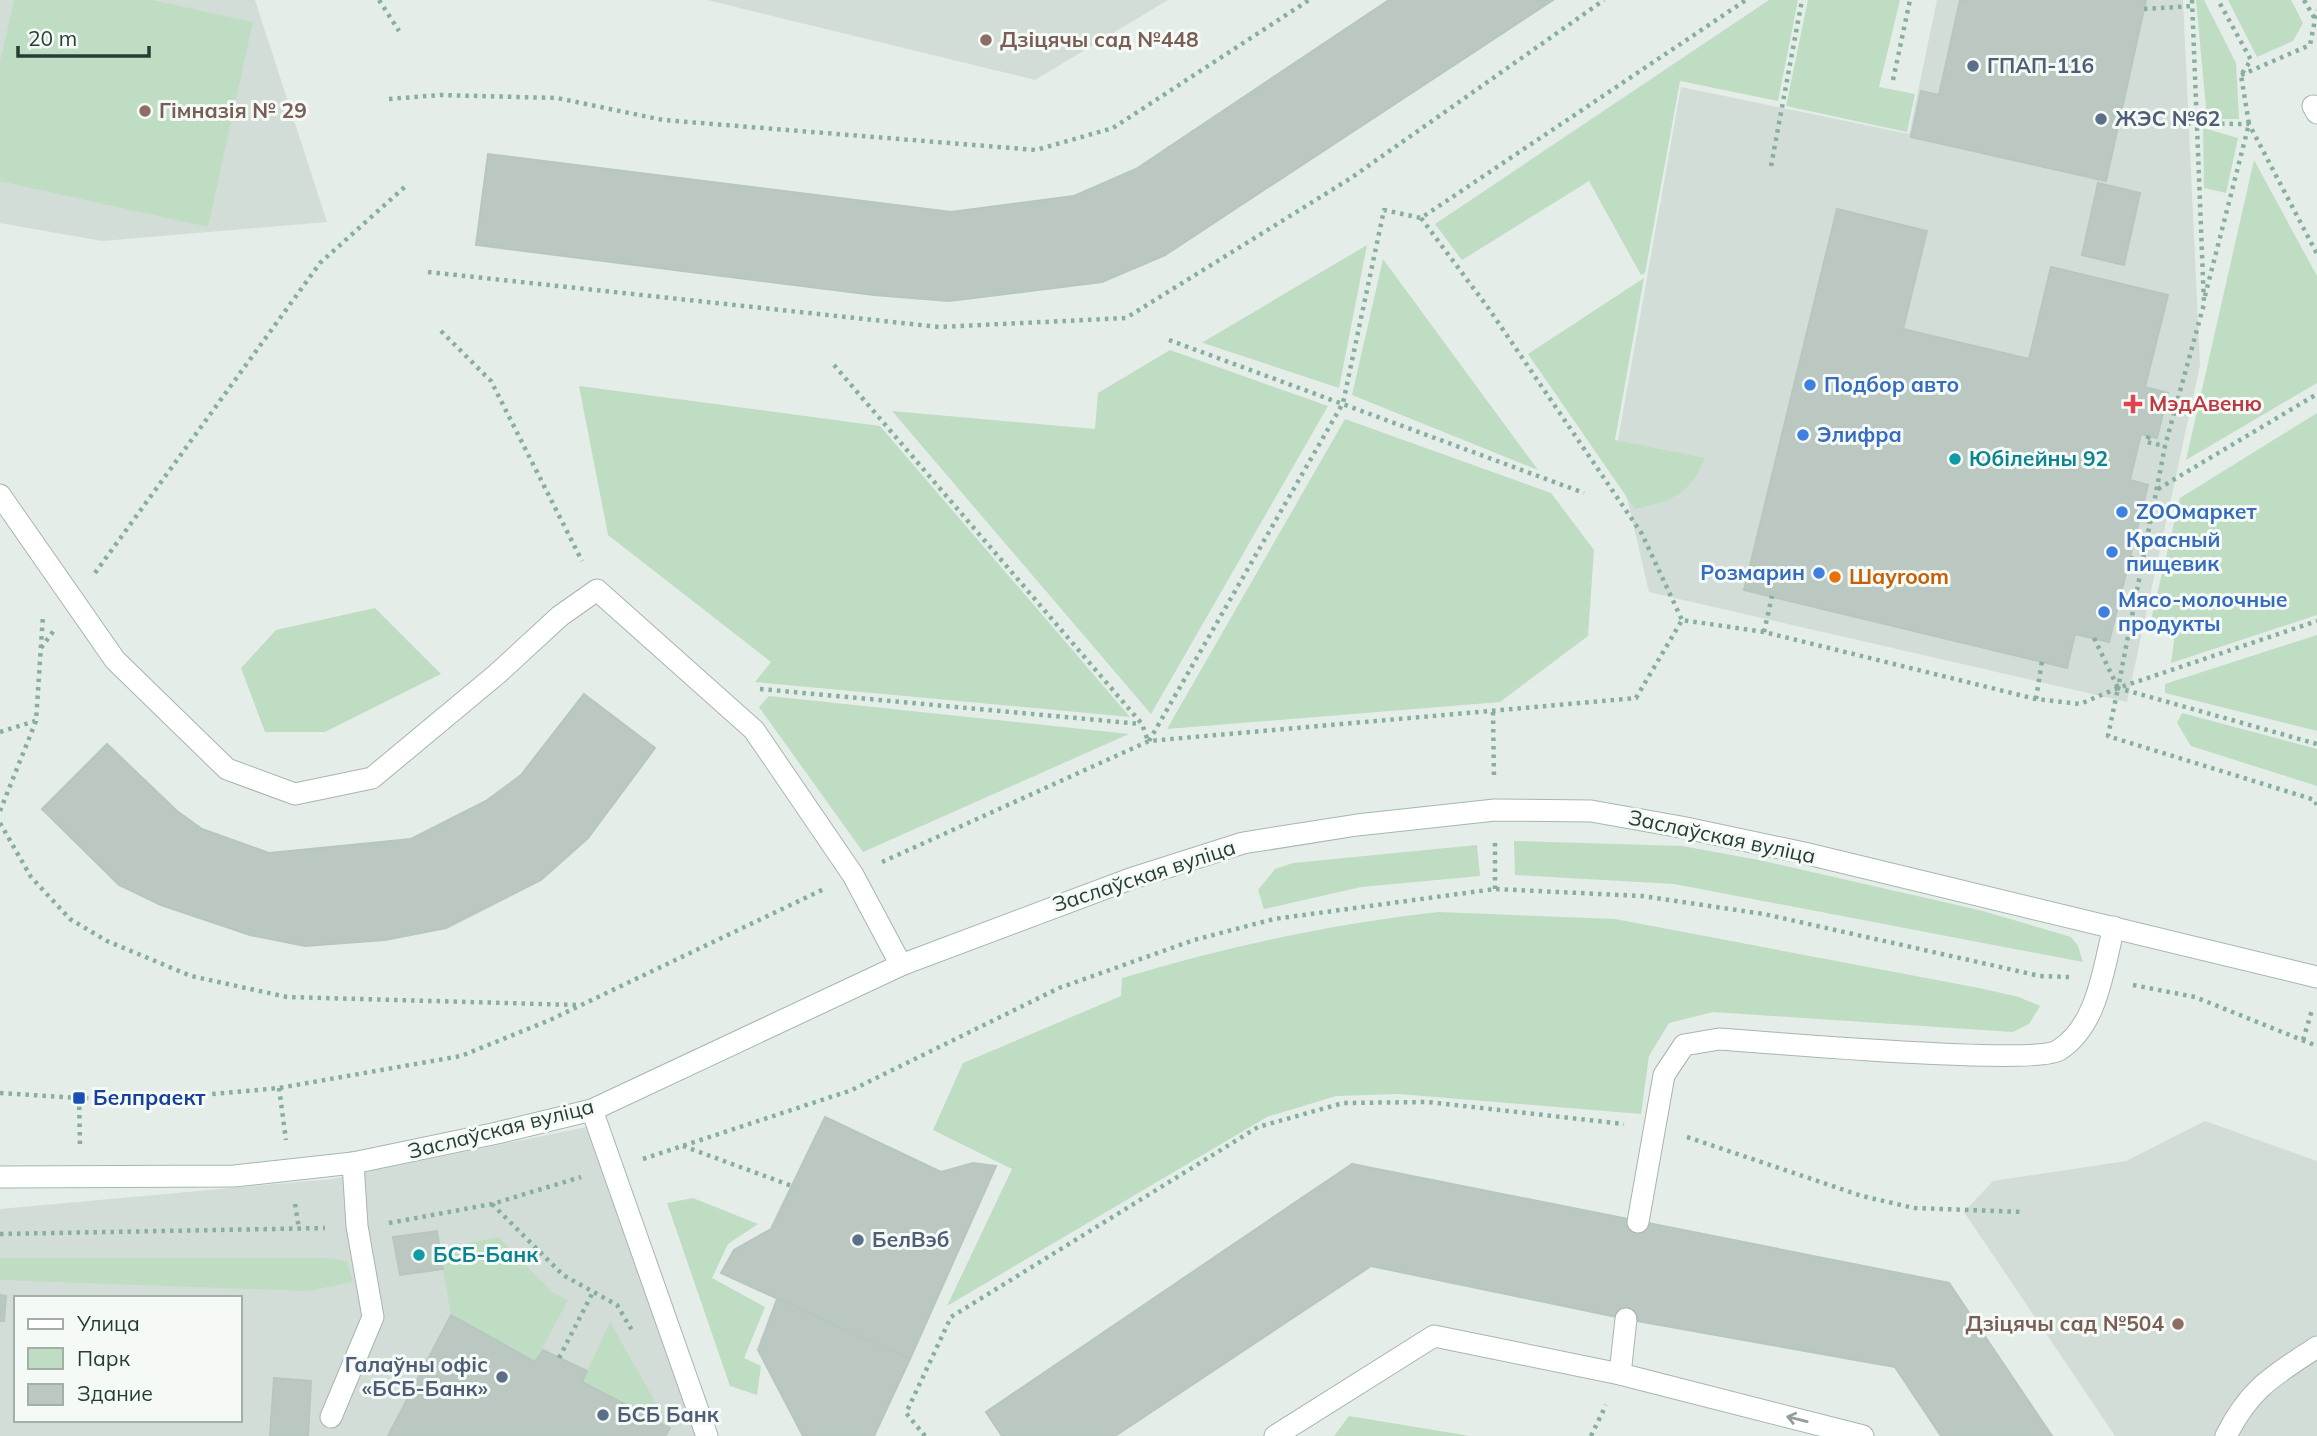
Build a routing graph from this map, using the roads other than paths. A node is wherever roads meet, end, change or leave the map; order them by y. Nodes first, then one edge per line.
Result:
1 (0, 495) edge
2 (2114, 927) junction
3 (901, 965) junction
4 (2317, 977) edge
5 (592, 1110) junction
6 (354, 1163) junction
7 (0, 1177) edge
8 (1638, 1222) dead end
9 (1626, 1319) dead end
10 (2317, 1348) edge
11 (1620, 1374) junction
12 (331, 1417) dead end
13 (707, 1436) edge
14 (1275, 1436) edge
15 (1863, 1436) edge
16 (2226, 1436) edge

1 - 3 main road
2 - 3 main road, Заслаўская вуліца
2 - 4 main road, Заслаўская вуліца
2 - 8 main road
3 - 5 main road, Заслаўская вуліца
5 - 6 main road, Заслаўская вуліца
5 - 13 main road
6 - 7 main road, Заслаўская вуліца
6 - 12 main road
9 - 11 main road
10 - 16 main road
11 - 14 main road
15 -> 11 main road

